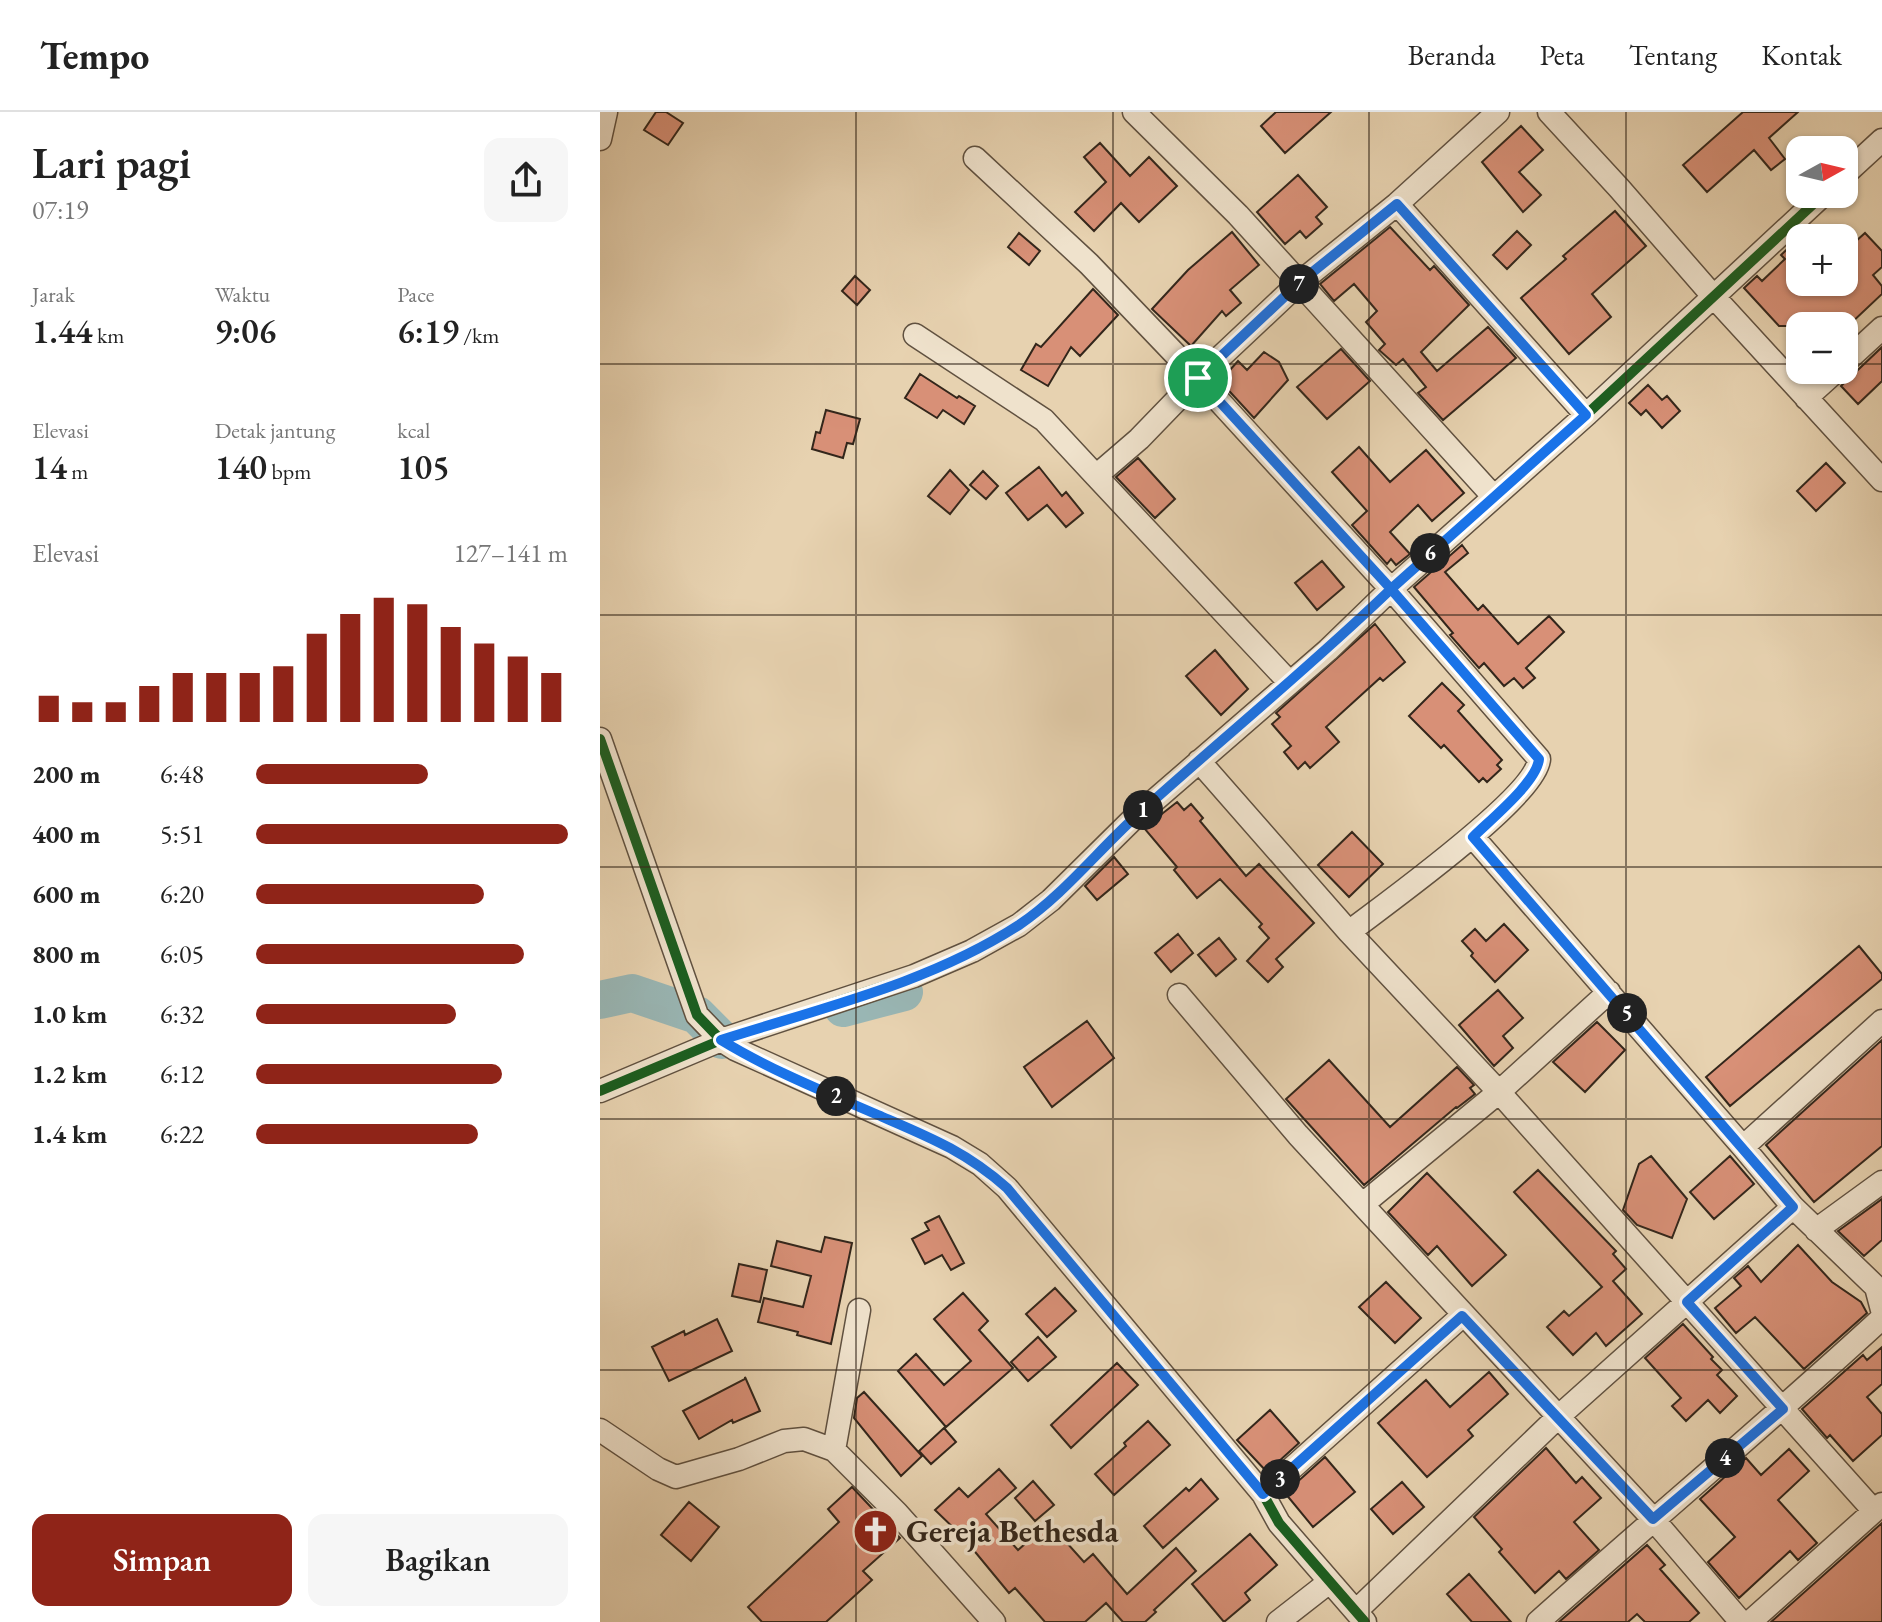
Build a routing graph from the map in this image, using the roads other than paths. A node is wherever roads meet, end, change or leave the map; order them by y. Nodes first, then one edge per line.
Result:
1 (606, 112) edge
2 (1134, 112) edge
3 (1498, 112) edge
4 (1549, 112) edge
5 (600, 139) edge
6 (1882, 140) edge
7 (975, 158) dead end
8 (1858, 162) edge
9 (1397, 204) junction
10 (1809, 208) edge
11 (1299, 283) junction
12 (1713, 296) junction
13 (1882, 328) edge
14 (915, 335) dead end
15 (1858, 350) edge
16 (1198, 378) junction
17 (1822, 384) edge
18 (1806, 398) junction
19 (1586, 415) junction
20 (1096, 476) junction
21 (1882, 480) edge
22 (1493, 496) junction
23 (1391, 589) junction
24 (1290, 683) junction
25 (600, 739) edge
26 (1199, 761) junction
27 (1473, 837) junction
28 (1349, 932) junction
29 (1609, 992) junction
30 (1179, 995) dead end
31 (1882, 1021) edge
32 (721, 1040) junction
33 (600, 1091) edge
34 (1499, 1092) junction
35 (1743, 1147) junction
36 (1882, 1182) edge
37 (1363, 1204) junction
38 (1793, 1207) junction
39 (1816, 1230) junction
40 (1879, 1285) edge
41 (1687, 1302) junction
42 (859, 1310) dead end
43 (1882, 1310) edge
44 (1462, 1316) junction
45 (1882, 1318) edge
46 (1783, 1409) junction
47 (1558, 1417) junction
48 (600, 1430) edge
49 (834, 1450) junction
50 (1263, 1494) junction
51 (1878, 1508) edge
52 (1653, 1519) junction
53 (1328, 1583) junction
54 (1361, 1617) edge
55 (994, 1622) edge
56 (1278, 1622) edge
57 (1538, 1622) edge
58 (1741, 1622) edge
59 (1750, 1622) edge

1 - 5 street
2 - 11 street
3 - 9 street
4 - 12 street
6 - 8 street
7 - 16 street
9 - 11 street
9 - 19 street
10 - 12 street
11 - 16 street
11 - 22 street
12 - 18 street
12 - 19 street
13 - 15 street
14 - 20 street
16 - 20 street
16 - 23 street
17 - 18 street
18 - 21 street
19 - 22 street
20 - 24 street
22 - 23 street
23 - 24 street
23 - 27 street
24 - 26 street
25 - 32 street
26 - 28 street
26 - 32 street
27 - 28 street
27 - 29 street
28 - 34 street
29 - 34 street
29 - 35 street
30 - 37 street
31 - 35 street
32 - 33 street
32 - 50 street
34 - 37 street
34 - 41 street
35 - 38 street
36 - 39 street
37 - 44 street
38 - 39 street
38 - 41 street
39 - 40 street
40 - 43 street
41 - 46 street
41 - 47 street
42 - 49 street
44 - 47 street
44 - 50 street
45 - 46 street
46 - 51 street
46 - 52 street
47 - 52 street
47 - 54 street
48 - 49 street
49 - 55 street
50 - 53 street
51 - 59 street
52 - 57 street
52 - 58 street
53 - 54 street
53 - 56 street

